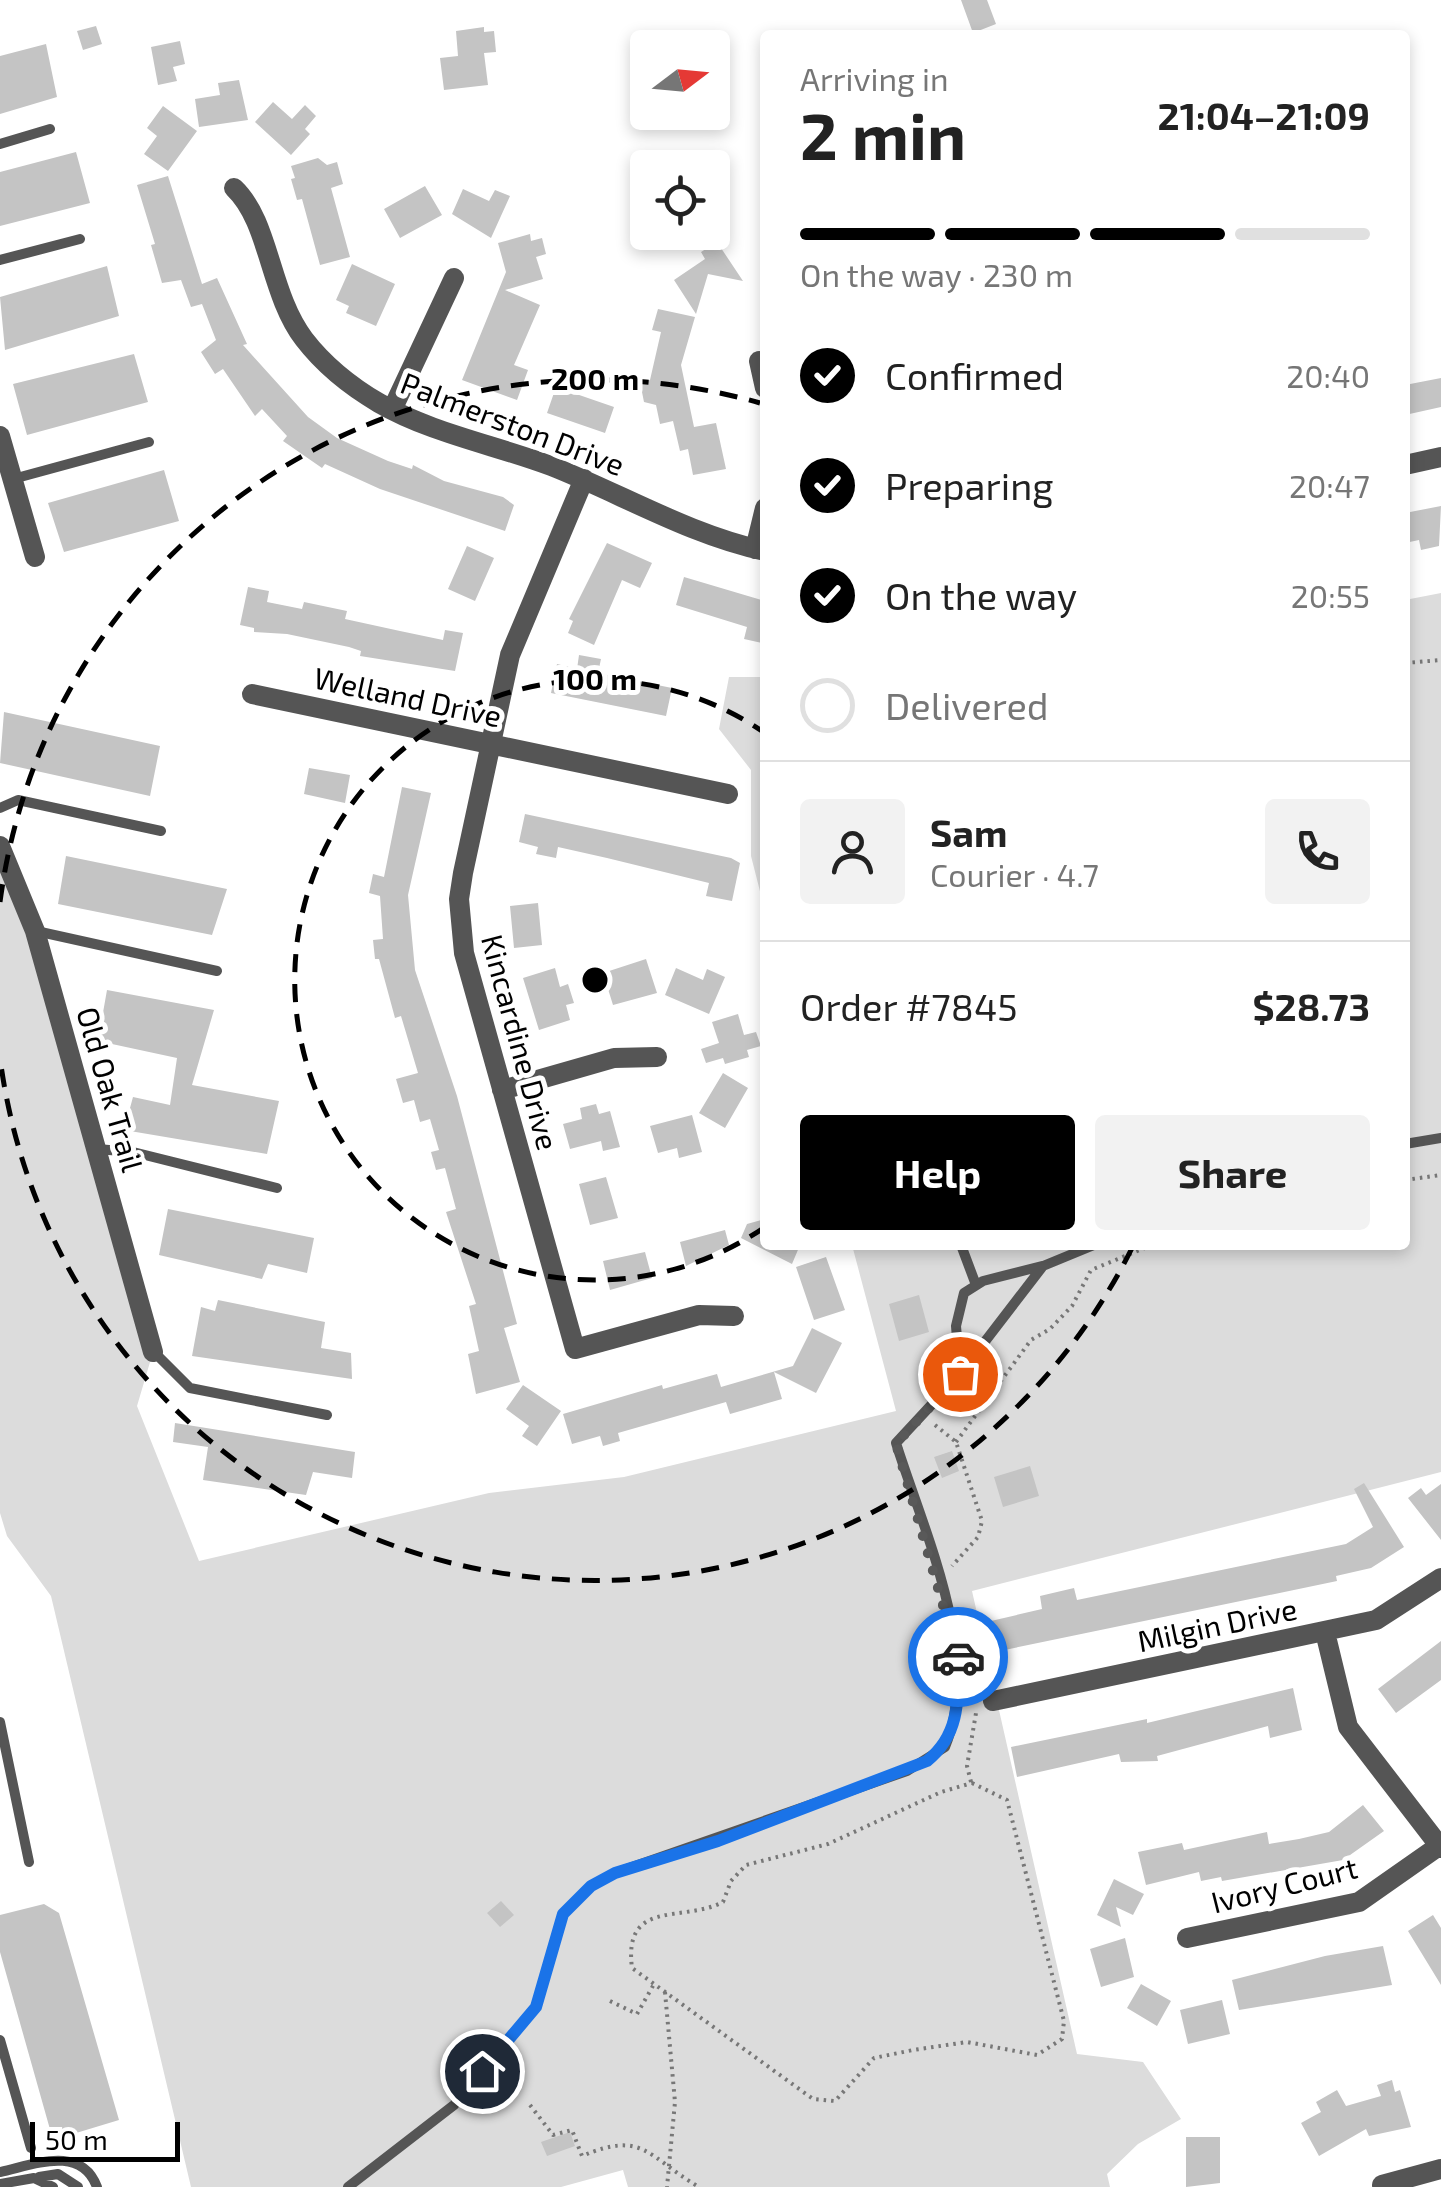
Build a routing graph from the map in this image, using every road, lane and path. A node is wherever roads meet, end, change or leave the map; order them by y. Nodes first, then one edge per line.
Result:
1 (50, 129) dead end
2 (0, 144) edge
3 (234, 188) dead end
4 (80, 239) dead end
5 (0, 260) edge
6 (454, 278) dead end
7 (759, 361) dead end
8 (760, 366) edge
9 (392, 410) junction
10 (0, 436) edge
11 (149, 442) dead end
12 (1441, 457) edge
13 (1410, 463) edge
14 (12, 479) junction
15 (584, 479) junction
16 (760, 550) edge
17 (35, 557) dead end
18 (1441, 660) edge
19 (1410, 662) edge
20 (252, 694) dead end
21 (491, 743) junction
22 (728, 794) dead end
23 (0, 808) edge
24 (161, 831) dead end
25 (0, 846) edge
26 (36, 931) junction
27 (216, 971) dead end
28 (657, 1058) dead end
29 (502, 1090) junction
30 (1441, 1138) edge
31 (1410, 1143) edge
32 (96, 1148) junction
33 (1441, 1175) edge
34 (1410, 1179) edge
35 (277, 1188) dead end
36 (964, 1250) edge
37 (1082, 1250) edge
38 (1140, 1250) edge
39 (1043, 1266) junction
40 (976, 1286) junction
41 (734, 1316) dead end
42 (153, 1352) joint
43 (960, 1374) junction
44 (327, 1414) dead end
45 (922, 1414) junction
46 (956, 1442) junction
47 (1441, 1578) edge
48 (939, 1580) junction
49 (1325, 1632) junction
50 (994, 1701) dead end
51 (0, 1722) edge
52 (5, 1783) edge
53 (1440, 1847) edge
54 (29, 1862) dead end
55 (1187, 1938) dead end
56 (654, 1984) junction
57 (665, 1992) junction
58 (610, 2001) dead end
59 (0, 2040) edge
60 (530, 2105) dead end
61 (32, 2148) dead end
62 (669, 2169) junction
63 (1441, 2169) edge
64 (0, 2172) edge
65 (34, 2178) junction
66 (0, 2184) edge
67 (1382, 2185) edge
68 (52, 2187) edge
69 (78, 2187) edge
70 (97, 2187) edge
71 (348, 2187) edge
72 (667, 2187) edge
73 (699, 2187) edge

1 - 2 lane
3 - 9 street, Palmerston Drive
4 - 5 lane
6 - 9 street
7 - 8 street
9 - 15 street, Palmerston Drive
10 - 14 street
11 - 14 lane
12 - 13 street
14 - 17 street
15 - 16 street, Palmerston Drive
15 - 21 street, Kincardine Drive
18 - 19 path
20 - 21 street, Welland Drive
21 - 22 street, Welland Drive
21 - 29 street, Kincardine Drive
23 - 24 lane
25 - 26 street, Old Oak Trail
26 - 27 lane
26 - 32 street, Old Oak Trail
28 - 29 street
29 - 41 street, Kincardine Drive
30 - 31 lane
32 - 35 lane
32 - 42 street, Old Oak Trail
33 - 34 path
36 - 40 lane
37 - 39 lane
38 - 46 path
39 - 40 lane
39 - 43 lane
40 - 43 lane
42 - 44 lane
43 - 45 lane
45 - 46 path
45 - 48 lane
46 - 48 path
47 - 49 street, Milgin Drive
48 - 71 lane
49 - 50 street, Milgin Drive
49 - 53 street
51 - 52 lane
52 - 54 lane
53 - 55 street, Ivory Court
56 - 57 path
56 - 57 path
56 - 58 path
57 - 62 path
59 - 61 lane
60 - 62 path
62 - 72 path
62 - 73 path
63 - 67 street
64 - 70 lane
65 - 66 lane
65 - 68 lane
65 - 69 lane

